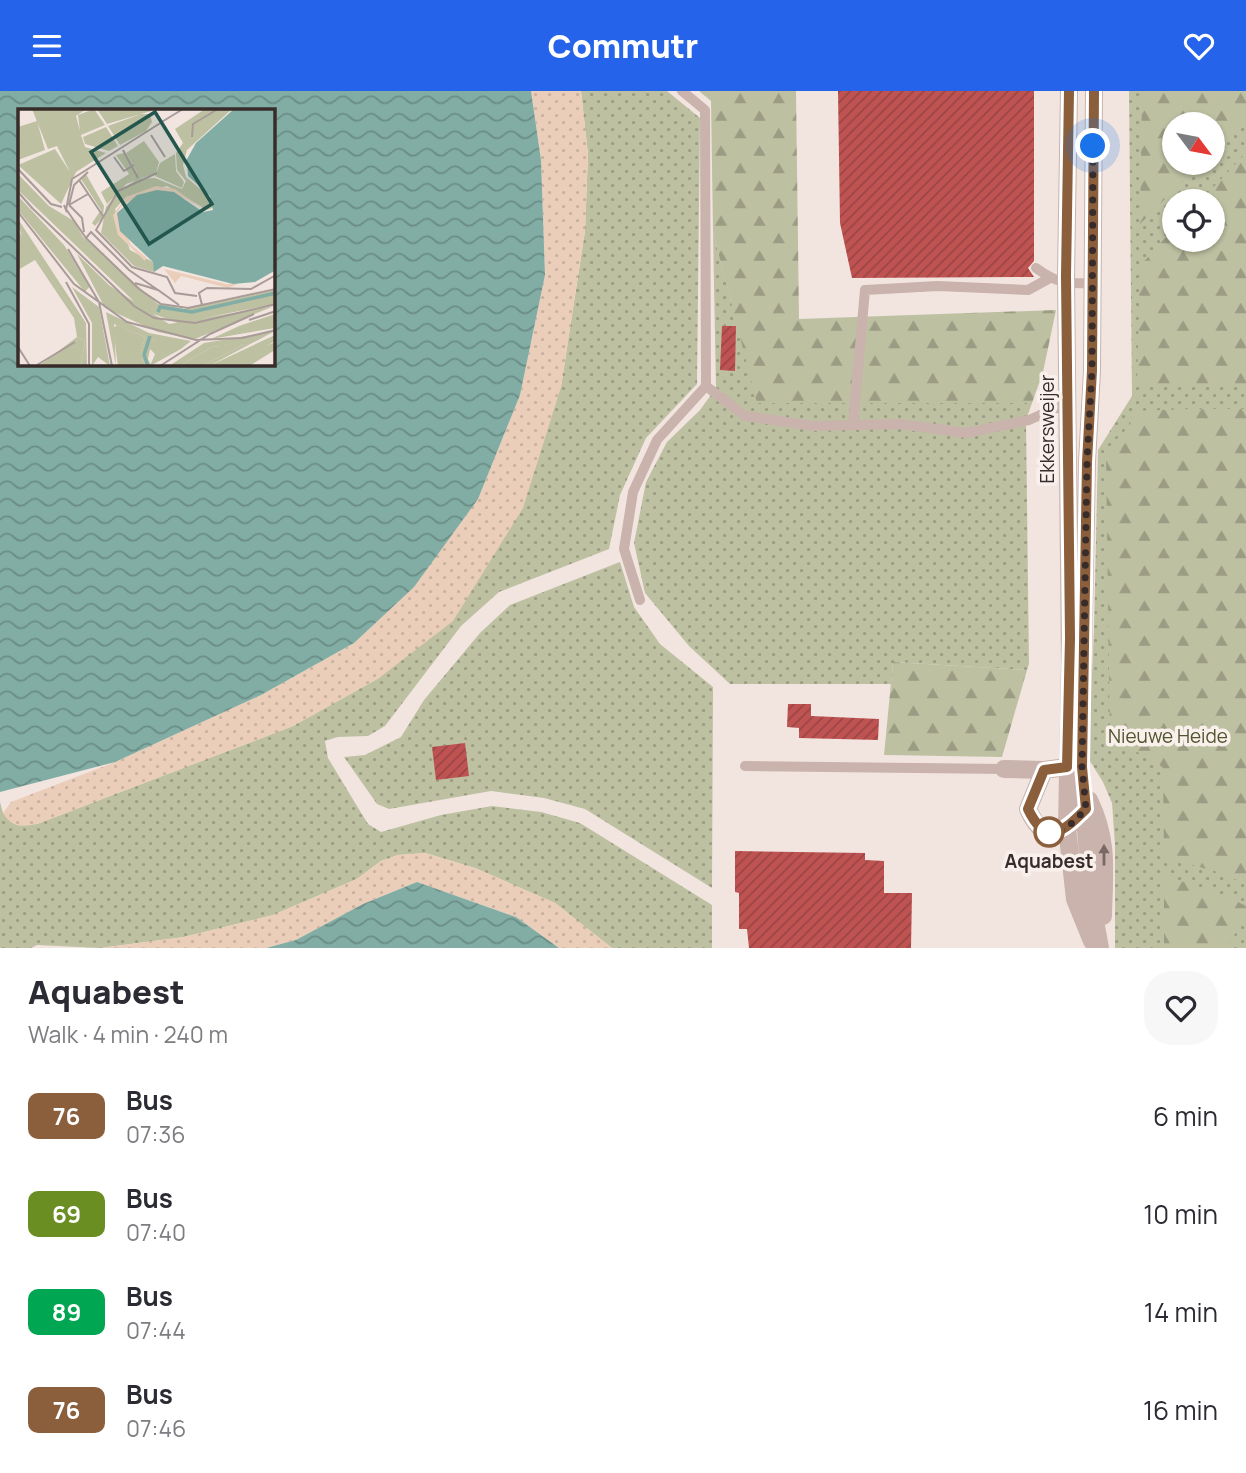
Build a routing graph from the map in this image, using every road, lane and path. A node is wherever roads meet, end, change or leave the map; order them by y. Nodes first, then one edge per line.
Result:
1 (682, 91) edge
2 (1069, 91) edge
3 (1094, 91) edge
4 (1036, 268) dead end
5 (1058, 281) junction
6 (1091, 283) junction
7 (706, 386) junction
8 (1068, 405) junction
9 (853, 425) junction
10 (640, 600) dead end
11 (745, 766) dead end
12 (1067, 767) junction
13 (1004, 769) joint
14 (1044, 770) junction
15 (1083, 787) junction
16 (1086, 809) junction
17 (1067, 828) junction
18 (1099, 948) edge

1 - 7 lane
2 - 5 street, Ekkersweijer
3 - 6 street, Ekkersweijer
4 - 5 lane
5 - 6 lane
5 - 8 street, Ekkersweijer
5 - 9 lane
6 - 15 street, Ekkersweijer
7 - 9 lane
7 - 10 lane
8 - 9 lane
8 - 12 street, Ekkersweijer
11 - 13 lane
12 - 14 street
12 - 17 street, Ekkersweijer
13 - 14 street
14 - 17 street
15 - 16 street, Ekkersweijer
18 -> 15 street, Ekkersweijer
16 - 17 street
16 - 18 street, Ekkersweijer
17 - 18 street, Ekkersweijer

